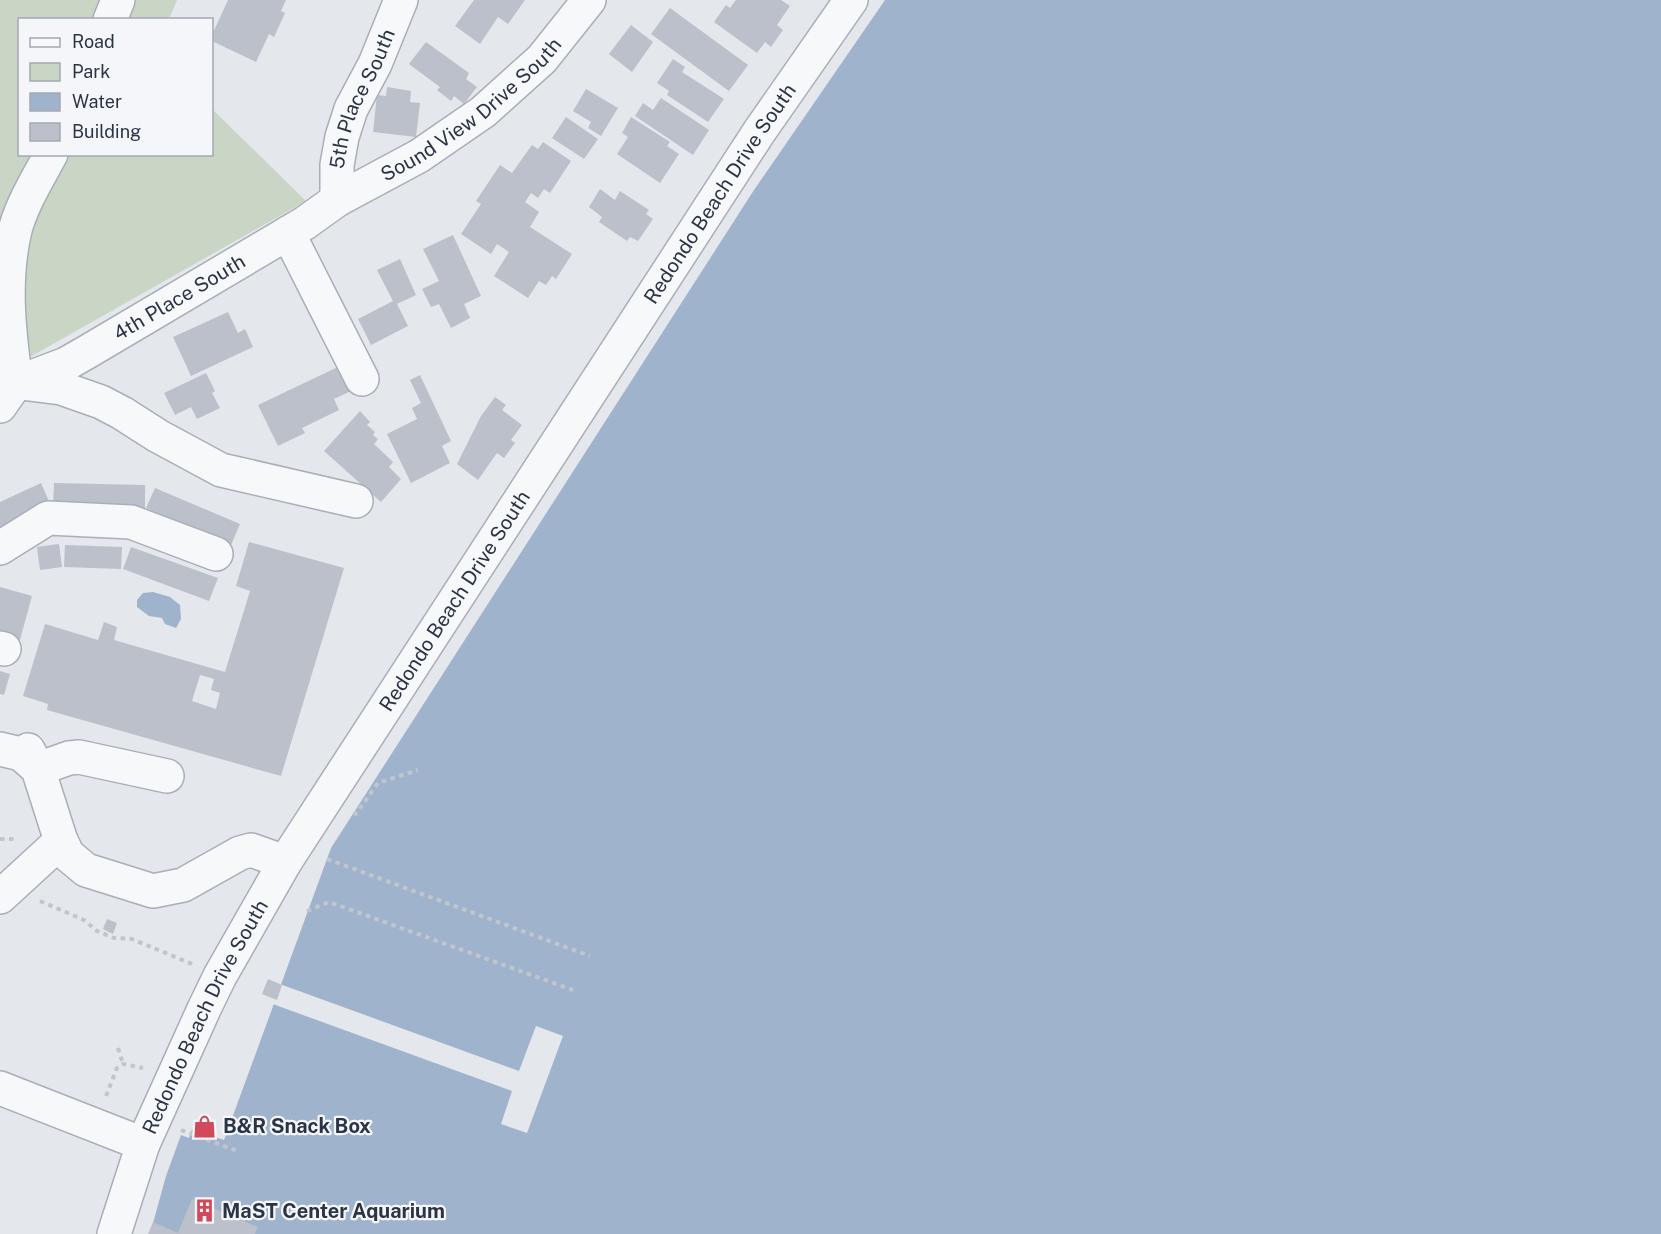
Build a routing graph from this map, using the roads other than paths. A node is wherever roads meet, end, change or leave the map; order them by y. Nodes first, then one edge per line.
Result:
1 (118, 0) edge
2 (401, 0) edge
3 (589, 0) edge
4 (851, 0) edge
5 (111, 18) edge
6 (50, 156) edge
7 (337, 200) junction
8 (288, 233) junction
9 (362, 379) dead end
10 (8, 394) edge
11 (356, 501) dead end
12 (0, 548) edge
13 (216, 554) dead end
14 (0, 728) edge
15 (0, 749) edge
16 (38, 769) junction
17 (167, 776) dead end
18 (61, 841) junction
19 (285, 862) junction
20 (0, 897) edge
21 (0, 1088) edge
22 (143, 1144) junction
23 (114, 1234) edge

1 - 5 street
2 - 7 street, 5th Place South
3 - 7 street, Sound View Drive South
4 - 19 street, Redondo Beach Drive South
6 - 10 street
7 - 8 street, 4th Place South
8 - 9 street
8 - 10 street, 4th Place South
10 - 11 street
12 - 13 street
14 - 16 street
15 - 16 street
16 - 17 street
16 - 18 street
18 - 19 street
18 - 20 street
19 - 22 street, Redondo Beach Drive South
21 - 22 street
22 - 23 street, Redondo Beach Drive South

